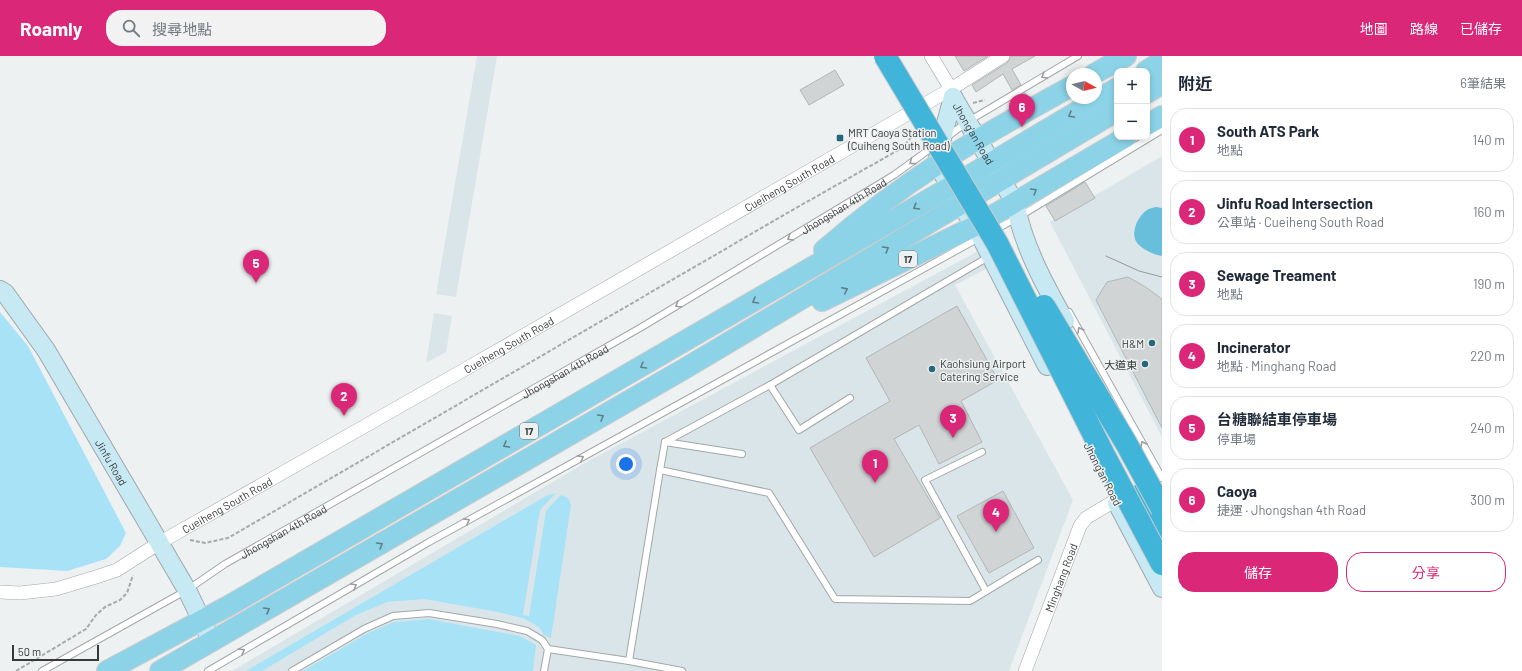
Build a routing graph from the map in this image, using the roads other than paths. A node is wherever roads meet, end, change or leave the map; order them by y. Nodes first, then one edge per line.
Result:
1 (885, 56) edge
2 (901, 56) edge
3 (1003, 56) edge
4 (1078, 56) edge
5 (1126, 56) edge
6 (935, 57) edge
7 (1162, 62) edge
8 (1150, 69) edge
9 (1102, 70) edge
10 (1162, 84) edge
11 (1066, 89) edge
12 (1114, 90) edge
13 (1150, 92) edge
14 (954, 97) junction
15 (1114, 114) edge
16 (1162, 116) edge
17 (967, 122) junction
18 (1150, 123) edge
19 (1162, 130) edge
20 (978, 139) junction
21 (1122, 140) edge
22 (941, 142) junction
23 (991, 162) junction
24 (937, 164) junction
25 (1002, 181) junction
26 (950, 187) junction
27 (961, 205) junction
28 (1016, 211) junction
29 (977, 232) junction
30 (990, 256) junction
31 (1043, 264) dead end
32 (779, 287) junction
33 (0, 290) edge
34 (1035, 304) junction
35 (1066, 305) dead end
36 (1078, 346) junction
37 (1044, 360) junction
38 (684, 369) junction
39 (770, 385) junction
40 (850, 398) dead end
41 (665, 442) junction
42 (982, 452) dead end
43 (742, 454) dead end
44 (660, 470) junction
45 (1162, 478) edge
46 (1162, 491) edge
47 (1116, 500) junction
48 (1162, 509) edge
49 (1162, 520) edge
50 (1162, 529) edge
51 (159, 543) junction
52 (1162, 546) edge
53 (1162, 557) edge
54 (1038, 560) dead end
55 (1162, 564) edge
56 (1162, 588) edge
57 (187, 590) junction
58 (986, 591) junction
59 (0, 592) edge
60 (200, 620) junction
61 (212, 642) junction
62 (548, 648) junction
63 (629, 661) junction
64 (42, 671) edge
65 (107, 671) edge
66 (160, 671) edge
67 (208, 671) edge
68 (292, 671) edge
69 (544, 671) edge
70 (682, 671) edge
71 (1025, 671) edge

1 - 34 highway, bridge
2 - 34 highway
3 - 14 street, Cueiheng South Road
4 -> 17 lane, Jhongshan 4th Road
5 - 9 main road
6 - 14 street
7 - 8 main road
10 - 13 main road
11 - 20 main road, Jhongshan 4th Road / 17
12 -> 23 main road, Jhongshan 4th Road / 17
14 - 17 street, Jhong'an Road
14 - 22 street, Jhong'an Road
14 - 51 street, Cueiheng South Road
15 - 25 main road, 17
16 - 18 main road
17 - 20 street, Jhong'an Road
17 - 22 lane, Jhongshan 4th Road
19 - 28 lane
20 - 23 street, Jhong'an Road
20 - 24 main road, Jhongshan 4th Road / 17
28 -> 21 main road, 17
22 - 24 street, Jhong'an Road
22 -> 57 lane, Jhongshan 4th Road
23 - 25 street, Jhong'an Road
23 - 26 main road, Jhongshan 4th Road / 17
24 - 26 street, Jhong'an Road
24 - 32 main road, Jhongshan 4th Road / 17
25 - 27 main road, 17
25 - 28 street, Jhong'an Road
26 - 27 street, Jhong'an Road
26 -> 32 main road, Jhongshan 4th Road / 17
27 - 29 street, Jhong'an Road
38 -> 27 main road, 17
28 - 29 main road, 17
28 - 31 lane
28 - 36 street, Jhong'an Road
29 - 30 street, Jhong'an Road
38 -> 29 main road, 17
67 -> 29 lane
30 - 37 street, Jhong'an Road
30 - 39 lane
32 -> 60 main road, Jhongshan 4th Road / 17
33 - 51 street, Jinfu Road
34 - 48 highway, bridge
34 - 50 highway, bridge
34 - 52 highway, bridge
34 - 55 highway, bridge
45 -> 35 lane
36 - 46 street, Jhong'an Road
36 - 49 street, Jhong'an Road
37 - 47 street, Jhong'an Road
37 - 53 street, Jhong'an Road
61 -> 38 main road, 17
39 - 40 lane
39 - 41 lane
41 - 43 lane
41 - 44 lane
42 - 58 lane
44 - 58 lane
44 - 63 lane
47 - 56 street, Jhong'an Road
47 - 71 street, Minghang Road
51 - 57 street, Jinfu Road
51 - 59 street, Cueiheng South Road
54 - 58 lane
57 - 60 street, Jinfu Road
57 - 64 lane, Jhongshan 4th Road
60 - 61 street, Jinfu Road
60 - 65 main road, Jhongshan 4th Road / 17
61 - 66 main road, 17
62 - 63 lane
62 - 68 lane
62 - 69 lane
63 - 70 lane

